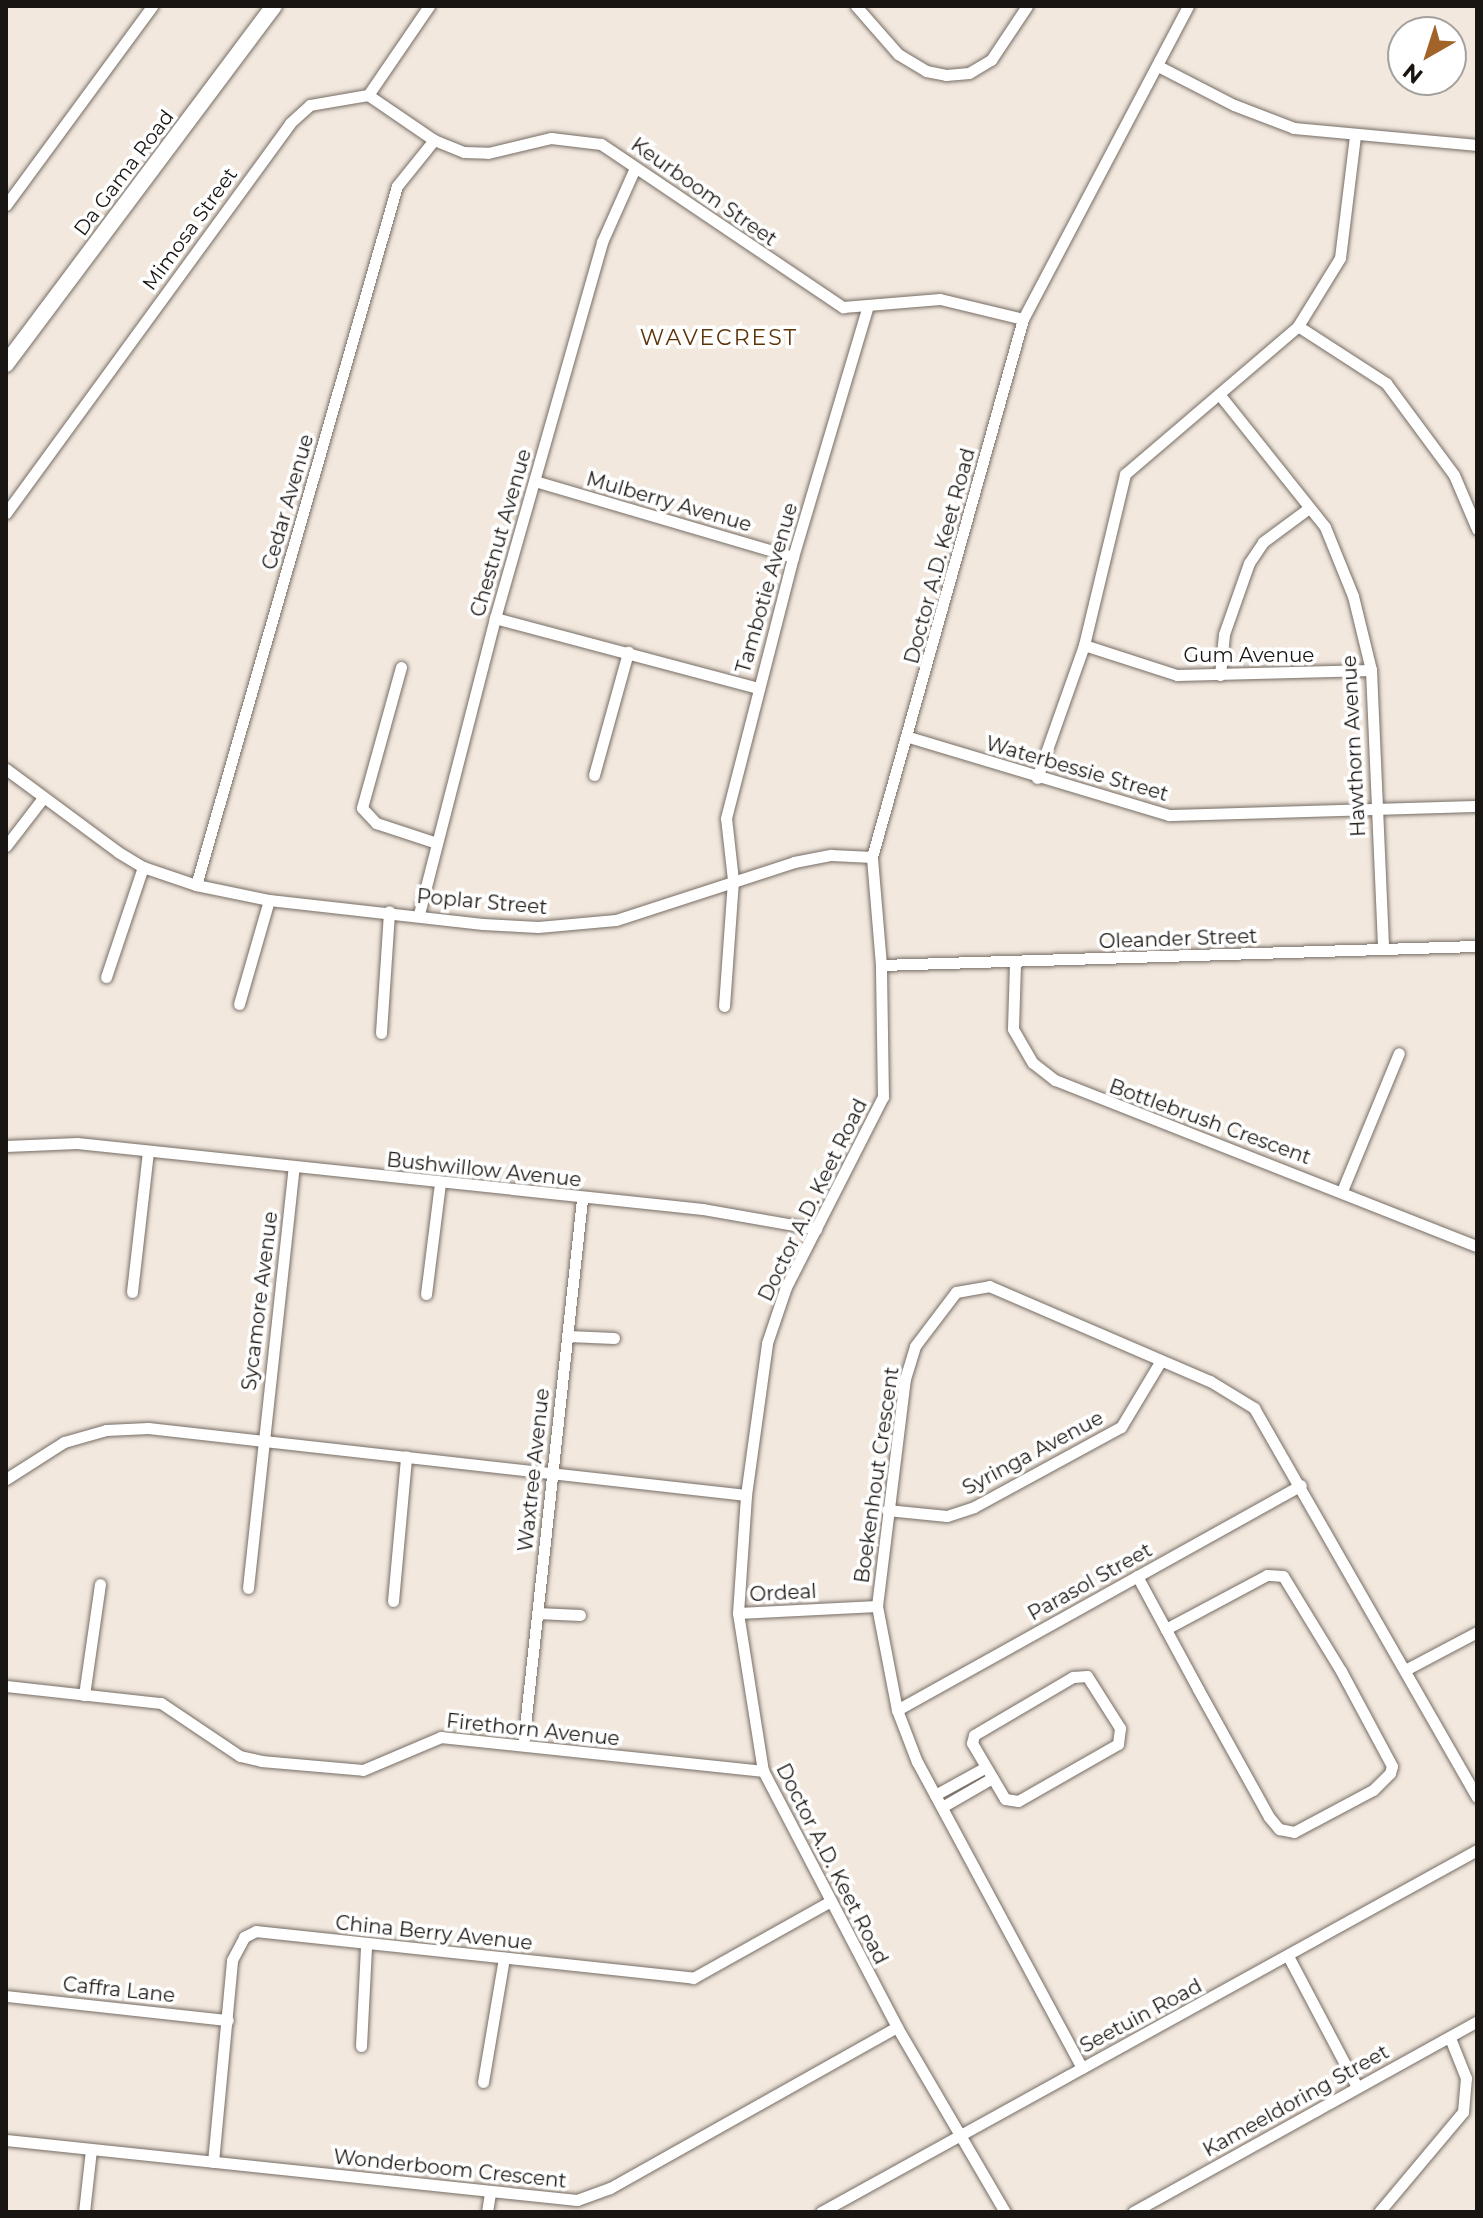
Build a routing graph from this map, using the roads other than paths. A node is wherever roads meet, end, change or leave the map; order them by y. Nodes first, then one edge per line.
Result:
1 (152, 6) edge
2 (274, 6) edge
3 (429, 6) edge
4 (856, 6) edge
5 (1027, 6) edge
6 (1188, 6) edge
7 (1158, 66) junction
8 (368, 95) junction
9 (1355, 135) junction
10 (434, 140) junction
11 (1477, 145) edge
12 (635, 168) junction
13 (11, 189) edge
14 (6, 205) edge
15 (867, 309) junction
16 (1023, 319) junction
17 (1298, 326) junction
18 (6, 364) edge
19 (1219, 394) junction
20 (535, 481) junction
21 (1309, 508) junction
22 (6, 513) edge
23 (1477, 529) edge
24 (793, 557) junction
25 (495, 618) junction
26 (1084, 645) junction
27 (628, 652) junction
28 (401, 667) dead end
29 (1371, 670) junction
30 (1220, 675) junction
31 (758, 688) junction
32 (909, 737) junction
33 (6, 769) edge
34 (594, 775) dead end
35 (1037, 778) junction
36 (43, 798) junction
37 (1477, 806) edge
38 (1374, 811) junction
39 (437, 843) junction
40 (6, 846) edge
41 (872, 857) junction
42 (143, 867) junction
43 (733, 880) junction
44 (196, 885) junction
45 (269, 900) junction
46 (389, 911) junction
47 (419, 914) junction
48 (1477, 946) edge
49 (1383, 949) junction
50 (1015, 964) junction
51 (881, 965) junction
52 (106, 977) dead end
53 (239, 1004) dead end
54 (724, 1006) dead end
55 (381, 1033) dead end
56 (1399, 1053) dead end
57 (6, 1146) edge
58 (148, 1152) junction
59 (294, 1167) junction
60 (440, 1183) junction
61 (1342, 1191) junction
62 (582, 1199) junction
63 (816, 1229) junction
64 (1477, 1230) edge
65 (1474, 1244) edge
66 (132, 1292) dead end
67 (426, 1294) dead end
68 (568, 1336) junction
69 (614, 1338) dead end
70 (1160, 1362) junction
71 (263, 1440) junction
72 (406, 1457) junction
73 (551, 1472) junction
74 (6, 1479) edge
75 (1301, 1485) junction
76 (746, 1495) junction
77 (887, 1510) junction
78 (1137, 1576) junction
79 (100, 1584) dead end
80 (248, 1588) dead end
81 (393, 1601) dead end
82 (877, 1606) junction
83 (537, 1613) junction
84 (738, 1613) junction
85 (580, 1615) dead end
86 (1166, 1629) junction
87 (1477, 1632) edge
88 (1405, 1670) junction
89 (6, 1686) edge
90 (84, 1695) junction
91 (897, 1710) junction
92 (523, 1745) junction
93 (986, 1767) junction
94 (763, 1771) junction
95 (992, 1778) junction
96 (935, 1795) junction
97 (1477, 1797) edge
98 (942, 1807) junction
99 (1477, 1850) edge
100 (829, 1902) junction
101 (366, 1946) junction
102 (1288, 1956) junction
103 (504, 1958) junction
104 (6, 1996) edge
105 (228, 2020) junction
106 (1477, 2021) edge
107 (897, 2027) junction
108 (1450, 2038) junction
109 (361, 2046) dead end
110 (1082, 2068) junction
111 (483, 2082) dead end
112 (1357, 2087) junction
113 (961, 2133) junction
114 (6, 2140) edge
115 (91, 2150) junction
116 (213, 2162) junction
117 (490, 2193) junction
118 (84, 2212) edge
119 (487, 2212) edge
120 (821, 2212) edge
121 (1005, 2212) edge
122 (1133, 2212) edge
123 (1379, 2212) edge

1 - 13 street
2 - 18 street, Da Gama Road
3 - 8 street
4 - 5 street
6 - 7 street, Doctor A.D. Keet Road
7 - 9 street
7 - 16 street, Doctor A.D. Keet Road
8 - 10 street, Keurboom Street
8 - 22 street, Mimosa Street
9 - 11 street
9 - 17 street
10 - 12 street, Keurboom Street
10 - 44 street, Cedar Avenue
12 - 15 street, Keurboom Street
12 - 20 street, Chestnut Avenue
13 - 14 street
15 - 16 street, Keurboom Street
15 - 24 street, Tambotie Avenue
16 - 32 street, Doctor A.D. Keet Road
17 - 19 street
17 - 23 street
19 - 21 street, Hawthorn Avenue
19 - 26 street
20 - 24 street, Mulberry Avenue
20 - 25 street, Chestnut Avenue
21 - 29 street, Hawthorn Avenue
21 - 30 street
24 - 31 street, Tambotie Avenue
25 - 27 street
25 - 39 street, Chestnut Avenue
26 - 30 street, Gum Avenue
26 - 35 street
27 - 31 street
27 - 34 street
28 - 39 street
29 - 30 street, Gum Avenue
29 - 38 street, Hawthorn Avenue
31 - 43 street, Tambotie Avenue
32 - 35 street, Waterbessie Street
32 - 41 street, Doctor A.D. Keet Road
33 - 36 street, Poplar Street
35 - 38 street, Waterbessie Street
36 - 40 street
36 - 42 street, Poplar Street
37 - 38 street, Waterbessie Street
38 - 49 street, Hawthorn Avenue
39 - 47 street, Chestnut Avenue
41 - 43 street, Poplar Street
41 - 51 street, Doctor A.D. Keet Road
42 - 44 street, Poplar Street
42 - 52 street
43 - 47 street, Poplar Street
43 - 54 street
44 - 45 street, Poplar Street
45 - 46 street, Poplar Street
45 - 53 street
46 - 47 street, Poplar Street
46 - 55 street
48 - 49 street, Oleander Street
49 - 50 street, Oleander Street
50 - 51 street, Oleander Street
50 - 61 street, Bottlebrush Crescent
51 - 63 street, Doctor A.D. Keet Road
56 - 61 street
57 - 58 street, Bushwillow Avenue
58 - 59 street, Bushwillow Avenue
58 - 66 street
59 - 60 street, Bushwillow Avenue
59 - 71 street, Sycamore Avenue
60 - 62 street, Bushwillow Avenue
60 - 67 street
61 - 65 street, Bottlebrush Crescent
62 - 63 street, Bushwillow Avenue
62 - 68 street, Waxtree Avenue
63 - 76 street, Doctor A.D. Keet Road
64 - 65 street
68 - 69 street
68 - 73 street, Waxtree Avenue
70 - 75 street, Boekenhout Crescent
70 - 77 street, Syringa Avenue
70 - 77 street, Boekenhout Crescent
71 - 72 street
71 - 74 street
71 - 80 street
72 - 73 street
72 - 81 street
73 - 76 street
73 - 83 street, Waxtree Avenue
75 - 78 street, Parasol Street
75 - 88 street, Boekenhout Crescent
76 - 84 street, Doctor A.D. Keet Road
77 - 82 street, Boekenhout Crescent
78 - 86 street
78 - 91 street, Parasol Street
79 - 90 street
82 - 84 street, Ordeal
82 - 91 street, Boekenhout Crescent
83 - 85 street
83 - 92 street, Waxtree Avenue
84 - 94 street, Doctor A.D. Keet Road
86 - 86 street
87 - 88 street
88 - 97 street, Boekenhout Crescent
89 - 90 street, Firethorn Avenue
90 - 92 street, Firethorn Avenue
91 - 96 street, Boekenhout Crescent
92 - 94 street, Firethorn Avenue
93 - 95 street
93 - 95 street
93 - 96 street
94 - 100 street, Doctor A.D. Keet Road
95 - 98 street
96 - 98 street, Boekenhout Crescent
98 - 110 street, Boekenhout Crescent
99 - 102 street, Seetuin Road
100 - 103 street, China Berry Avenue
100 - 107 street, Doctor A.D. Keet Road
101 - 103 street, China Berry Avenue
101 - 105 street, China Berry Avenue
101 - 109 street
102 - 110 street, Seetuin Road
102 - 112 street
103 - 111 street
104 - 105 street, Caffra Lane
105 - 116 street, China Berry Avenue
106 - 108 street, Kameeldoring Street
107 - 113 street, Doctor A.D. Keet Road
107 - 117 street, Wonderboom Crescent
108 - 112 street, Kameeldoring Street
108 - 123 street
110 - 113 street, Seetuin Road
112 - 122 street, Kameeldoring Street
113 - 120 street, Seetuin Road
113 - 121 street, Doctor A.D. Keet Road
114 - 115 street, Wonderboom Crescent
115 - 116 street, Wonderboom Crescent
115 - 118 street
116 - 117 street, Wonderboom Crescent
117 - 119 street

